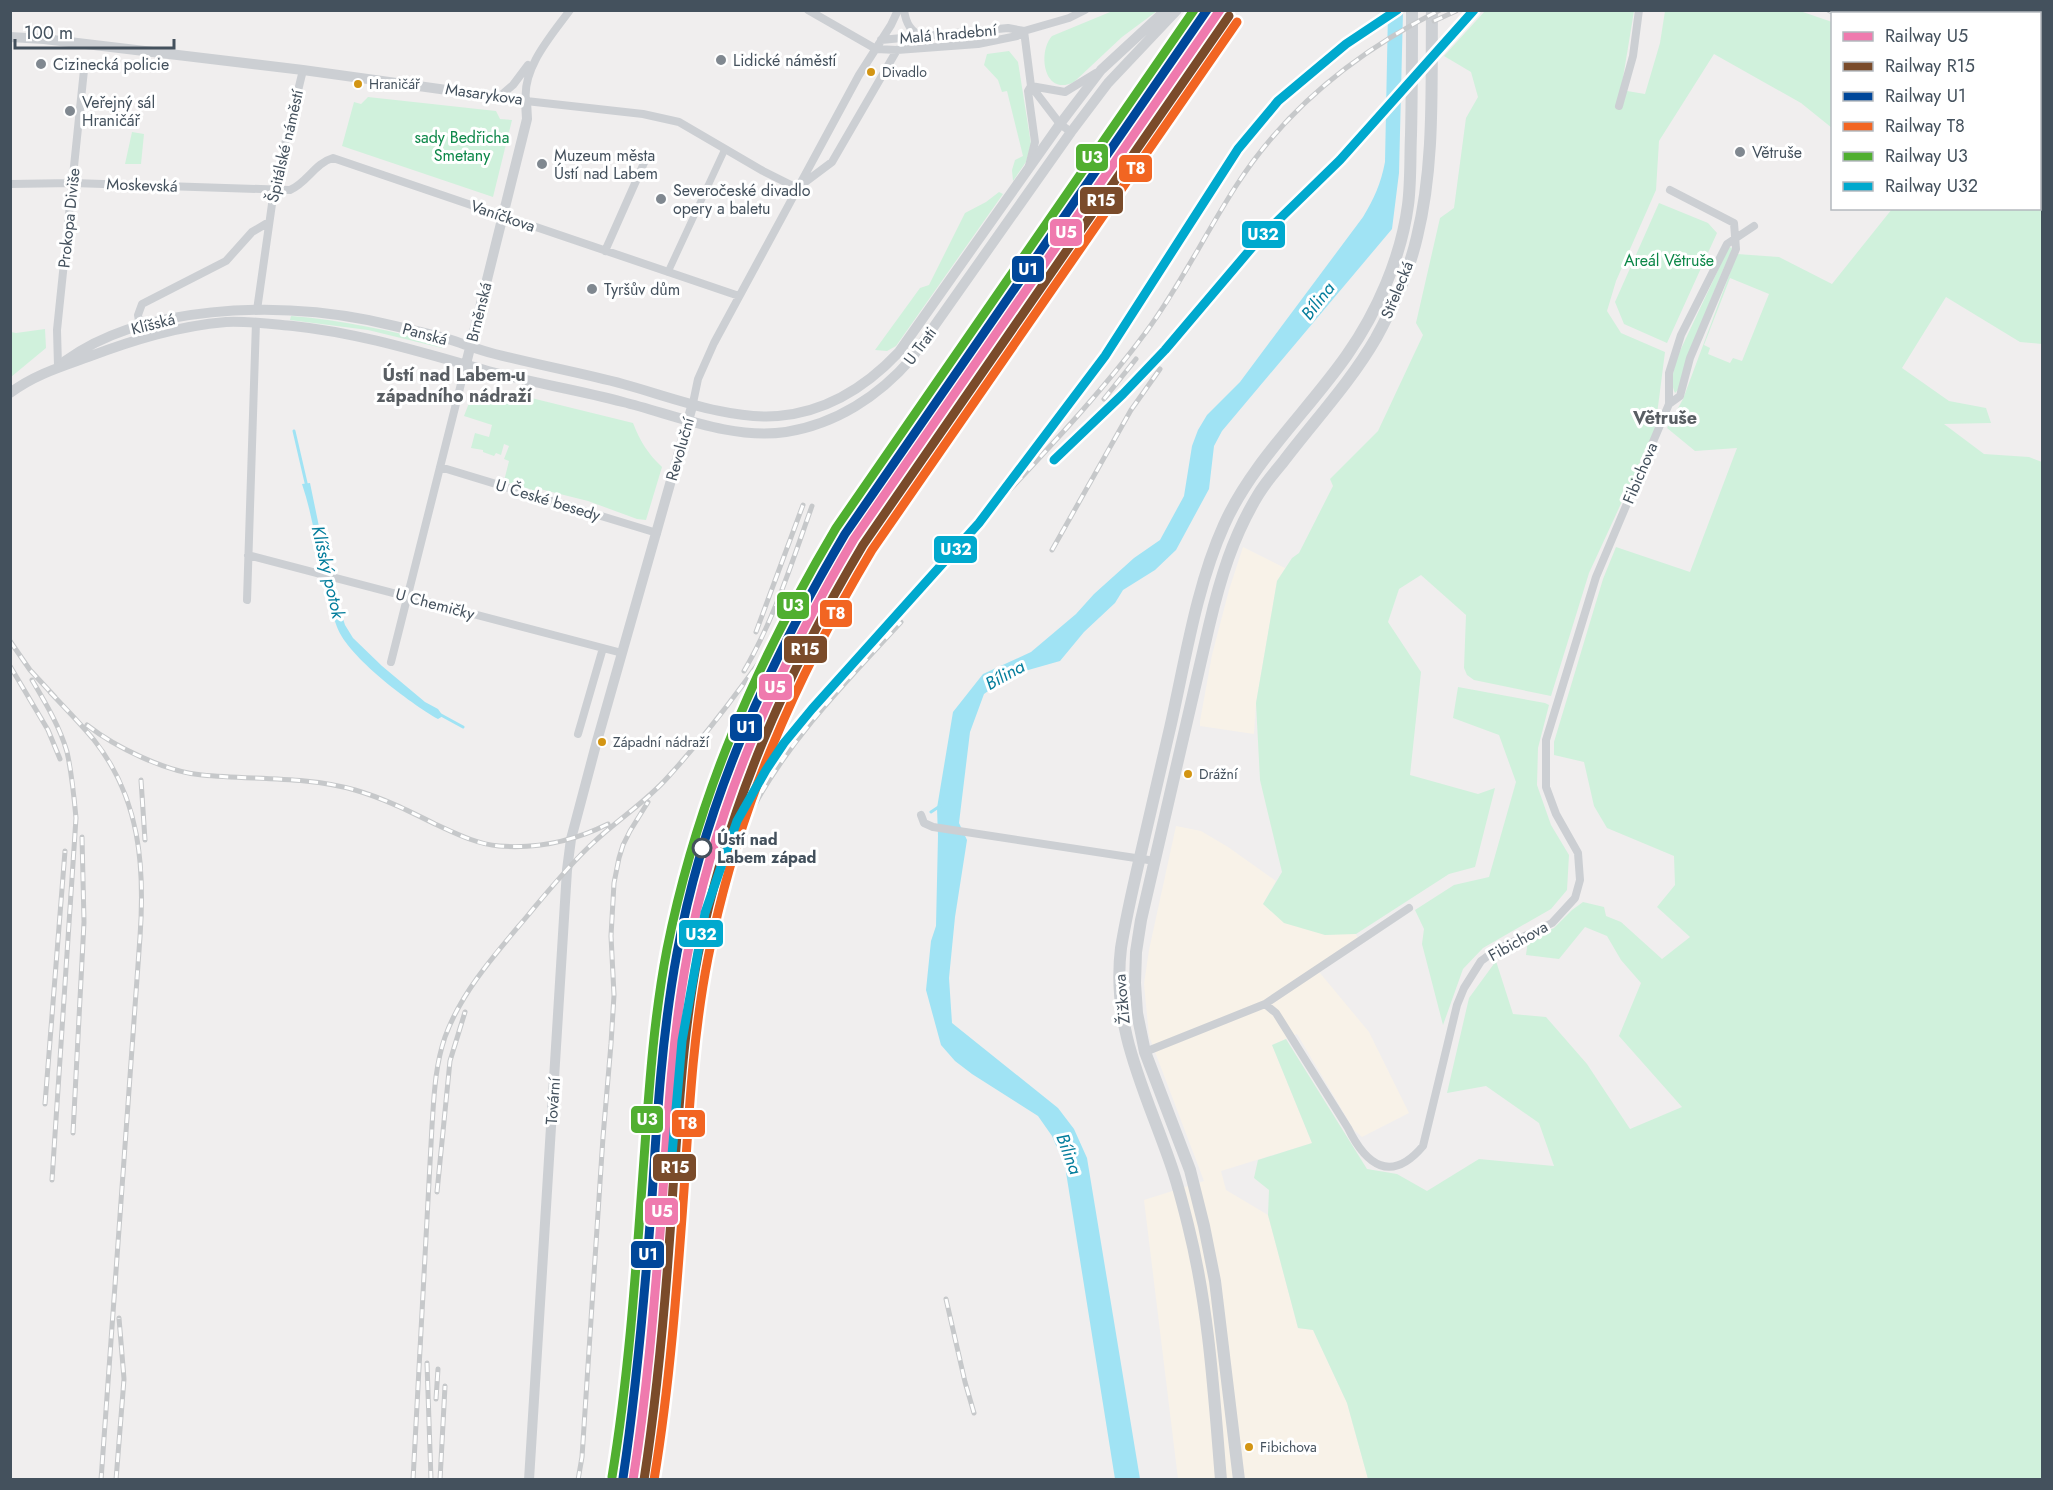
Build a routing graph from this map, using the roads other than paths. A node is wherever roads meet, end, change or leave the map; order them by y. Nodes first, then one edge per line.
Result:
1 (570, 10) edge
2 (808, 10) edge
3 (898, 10) edge
4 (904, 10) edge
5 (1085, 10) edge
6 (1166, 10) edge
7 (1177, 10) edge
8 (1412, 10) edge
9 (1432, 10) edge
10 (1639, 10) edge
11 (556, 29) junction
12 (1024, 31) junction
13 (10, 37) edge
14 (924, 37) junction
15 (881, 40) junction
16 (876, 48) junction
17 (897, 50) junction
18 (84, 70) dead end
19 (303, 70) junction
20 (1101, 70) junction
21 (1031, 86) junction
22 (499, 97) junction
23 (526, 100) junction
24 (1619, 106) dead end
25 (1060, 124) junction
26 (1071, 132) junction
27 (725, 149) junction
28 (648, 154) dead end
29 (1027, 171) junction
30 (10, 183) edge
31 (73, 183) junction
32 (797, 188) junction
33 (274, 190) junction
34 (1670, 190) dead end
35 (503, 216) junction
36 (269, 222) junction
37 (1754, 226) dead end
38 (1735, 239) junction
39 (604, 251) junction
40 (668, 272) junction
41 (739, 296) junction
42 (258, 310) junction
43 (256, 322) junction
44 (140, 326) junction
45 (471, 347) junction
46 (466, 364) junction
47 (58, 366) junction
48 (10, 393) edge
49 (693, 403) junction
50 (1669, 404) junction
51 (689, 420) junction
52 (440, 467) junction
53 (1226, 519) joint
54 (1241, 525) joint
55 (657, 533) junction
56 (248, 555) junction
57 (407, 597) junction
58 (247, 600) dead end
59 (603, 648) junction
60 (622, 653) junction
61 (391, 662) dead end
62 (601, 726) joint
63 (578, 734) dead end
64 (921, 815) dead end
65 (1140, 857) junction
66 (1155, 861) junction
67 (1408, 908) dead end
68 (1265, 1005) junction
69 (1145, 1052) junction
70 (529, 1479) edge
71 (1221, 1479) edge
72 (1239, 1479) edge

1 - 11 street
2 - 16 street
3 - 15 street, Revoluční
4 - 14 street
5 - 12 street, Malá hradební
6 - 20 street, U Trati
7 - 26 street, U Trati
8 - 53 main road, Střelecká
9 - 54 main road, Střelecká
10 - 24 street
11 - 22 street
11 - 23 street
12 - 14 street, Malá hradební
12 - 17 street, Malá hradební
12 - 21 street, U Trati
13 - 19 street, Masarykova
14 - 15 street, Malá hradební
15 - 16 street, Revoluční
16 - 17 street
16 - 32 street, Revoluční
17 - 32 street, Revoluční
18 - 31 street, Prokopa Diviše
19 - 22 street, Masarykova
19 - 33 street, Špitálské náměstí
20 - 21 street, U Trati
20 - 25 street, U Trati
21 - 25 street
21 - 29 street, U Trati
22 - 23 street, Masarykova
23 - 27 street, Masarykova
23 - 35 street, Brněnská
25 - 26 street
25 - 29 street, U Trati
26 - 51 street, U Trati
27 - 32 street, Masarykova
27 - 40 street
28 - 39 street
29 - 49 street, U Trati
30 - 31 street, Moskevská
31 - 33 street, Moskevská
31 - 47 street, Prokopa Diviše
32 - 41 street, Revoluční
33 - 35 street, Vaníčkova
33 - 36 street, Špitálské náměstí
34 - 38 street
35 - 39 street, Vaníčkova
35 - 45 street, Brněnská
36 - 42 street, Špitálské náměstí
36 - 44 street, Špitálské náměstí
37 - 38 street, Fibichova
38 - 50 street, Fibichova
38 - 50 street, Fibichova
39 - 40 street, Vaníčkova
40 - 41 street, Vaníčkova
41 - 49 street, Revoluční
42 - 43 street
42 - 44 street, Klíšská
42 - 45 street, Panská
43 - 46 street, Panská
43 - 47 street, Klíšská
43 - 56 street
44 - 47 street, Klíšská
45 - 46 street, Brněnská
45 - 49 street, Panská
46 - 51 street, Panská
46 - 52 street, Brněnská
47 - 48 street, Klíšská
49 - 51 street, Revoluční
50 - 68 street, Fibichova
51 - 55 street, Revoluční
52 - 55 street, U České besedy
52 - 57 street, Brněnská
53 - 65 main road, Žižkova
54 - 66 main road, Žižkova
55 - 60 street, Revoluční
56 - 57 street, U Chemičky
56 - 58 street
57 - 59 street, U Chemičky
57 - 61 street, Brněnská
59 - 60 street, U Chemičky
59 - 63 street
60 - 62 street, Revoluční
62 - 70 street, Tovární
64 - 65 street
65 - 66 street
65 - 71 main road, Žižkova
66 - 69 main road, Žižkova
67 - 68 street
68 - 69 street
69 - 72 main road, Žižkova

